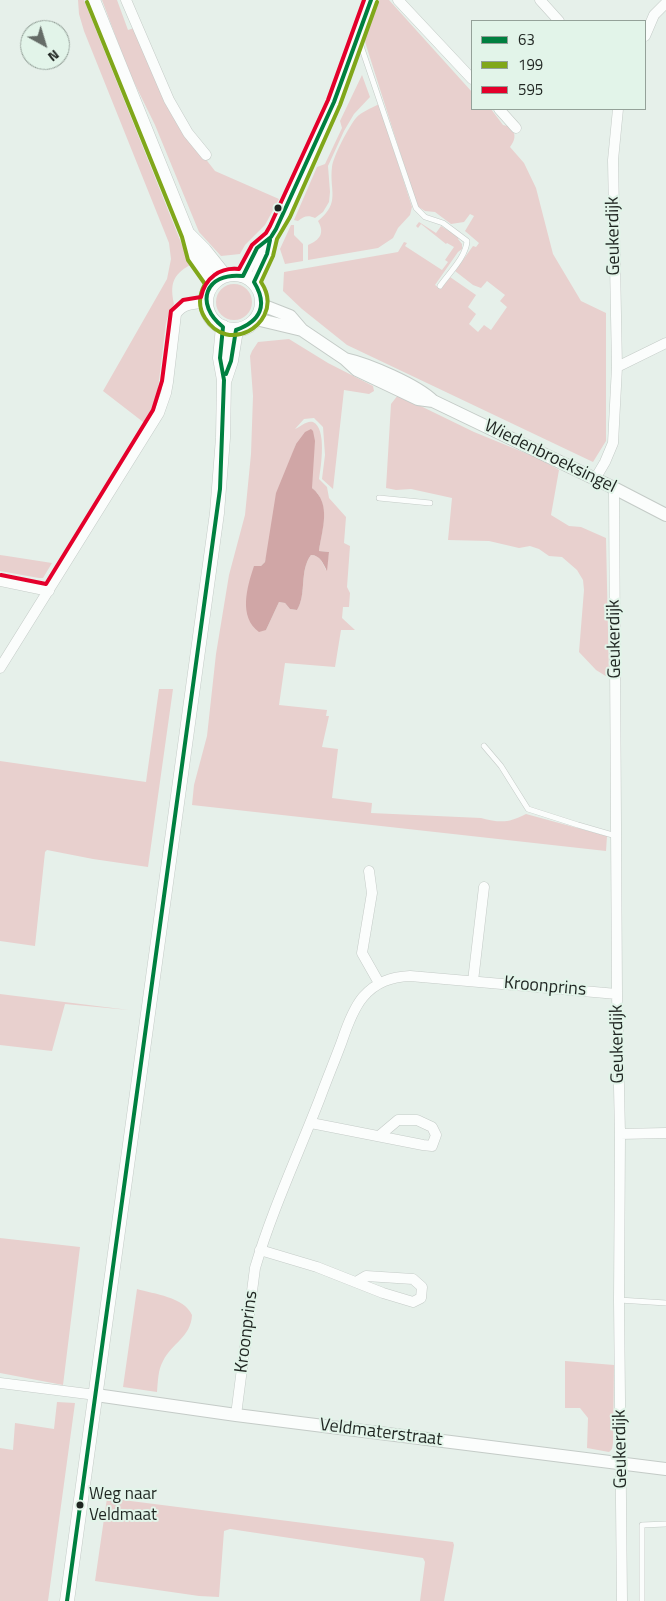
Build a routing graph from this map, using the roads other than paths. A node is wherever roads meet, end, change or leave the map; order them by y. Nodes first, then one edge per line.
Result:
1 (93, 0) edge
2 (126, 0) edge
3 (372, 0) edge
4 (398, 0) edge
5 (540, 0) edge
6 (666, 3) edge
7 (558, 20) edge
8 (646, 34) edge
9 (358, 38) junction
10 (471, 78) edge
11 (500, 110) edge
12 (618, 110) edge
13 (516, 128) dead end
14 (206, 155) dead end
15 (188, 234) junction
16 (224, 275) junction
17 (249, 279) junction
18 (212, 284) junction
19 (440, 286) dead end
20 (206, 303) junction
21 (262, 305) junction
22 (256, 319) junction
23 (229, 329) junction
24 (302, 330) junction
25 (666, 343) edge
26 (617, 367) junction
27 (595, 479) junction
28 (614, 488) junction
29 (379, 498) dead end
30 (430, 503) dead end
31 (666, 515) edge
32 (0, 581) edge
33 (49, 591) junction
34 (0, 668) edge
35 (484, 746) dead end
36 (616, 836) junction
37 (369, 871) dead end
38 (484, 887) dead end
39 (473, 981) junction
40 (379, 983) junction
41 (617, 994) junction
42 (311, 1122) junction
43 (666, 1133) edge
44 (620, 1134) junction
45 (379, 1136) junction
46 (260, 1250) junction
47 (356, 1282) junction
48 (619, 1300) junction
49 (666, 1303) edge
50 (0, 1383) edge
51 (96, 1395) junction
52 (236, 1415) junction
53 (621, 1464) junction
54 (666, 1469) edge
55 (666, 1524) edge
56 (67, 1601) edge
57 (622, 1601) edge
58 (642, 1601) edge

1 - 15 main road
2 - 14 street
3 - 9 street
4 - 10 street
5 - 7 street
6 - 8 street
9 - 17 street
9 - 19 lane
11 - 13 street
12 - 26 street, Geukerdijk
15 - 16 main road
15 - 18 main road
16 - 17 main road
16 - 18 main road
17 - 21 main road
18 - 20 main road
20 - 23 main road
20 - 33 street
21 - 22 main road
21 - 24 street, Wiedenbroeksingel
22 - 23 main road
22 - 24 street, Wiedenbroeksingel
23 - 51 main road
24 - 27 street, Wiedenbroeksingel
25 - 26 street
26 - 27 street, Geukerdijk
27 - 28 street, Wiedenbroeksingel
28 - 31 street, Wiedenbroeksingel
28 - 36 street, Geukerdijk
29 - 30 lane
32 - 33 street
33 - 34 street
35 - 36 lane
36 - 41 street, Geukerdijk
37 - 40 street
38 - 39 street
39 - 40 street, Kroonprins
39 - 41 street, Kroonprins
40 - 42 street, Kroonprins
41 - 44 street, Geukerdijk
42 - 45 street
42 - 46 street, Kroonprins
43 - 44 street
44 - 48 street, Geukerdijk
45 - 45 street
46 - 47 street
46 - 52 street, Kroonprins
47 - 47 street
48 - 49 lane
48 - 53 street, Geukerdijk
50 - 51 street
51 - 52 street, Veldmaterstraat
51 - 56 main road
52 - 53 street, Veldmaterstraat
53 - 54 street, Veldmaterstraat
53 - 57 street, Geukerdijk
55 - 58 lane

